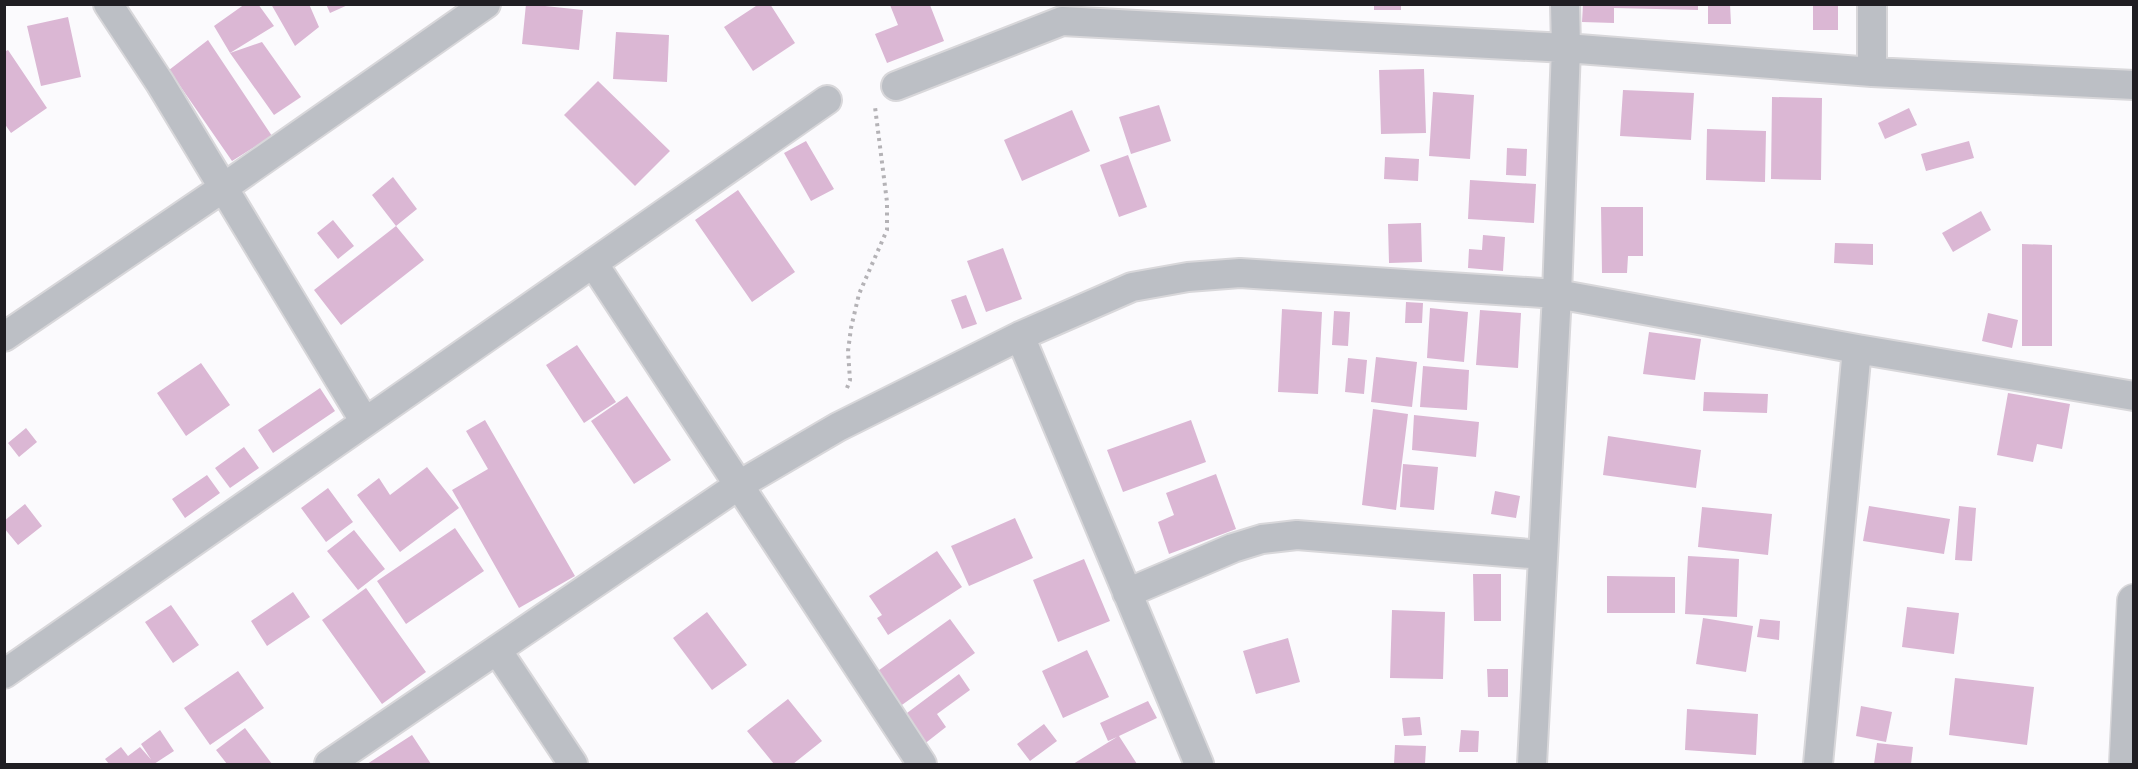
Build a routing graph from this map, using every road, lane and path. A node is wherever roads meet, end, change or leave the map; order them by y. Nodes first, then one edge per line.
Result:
1 (108, 4) edge
2 (486, 4) edge
3 (1565, 4) edge
4 (1872, 4) edge
5 (1062, 13) edge
6 (1566, 48) junction
7 (1872, 72) junction
8 (2133, 85) edge
9 (896, 86) joint
10 (827, 100) dead end
11 (223, 188) junction
12 (593, 263) junction
13 (1557, 294) junction
14 (1020, 336) junction
15 (4, 337) edge
16 (1857, 349) junction
17 (2133, 396) edge
18 (365, 422) junction
19 (838, 427) junction
20 (739, 485) junction
21 (1543, 555) junction
22 (1127, 593) junction
23 (2133, 601) edge
24 (497, 650) junction
25 (4, 674) edge
26 (329, 765) edge
27 (573, 765) edge
28 (922, 765) edge
29 (1199, 765) edge
30 (1532, 765) edge
31 (1818, 765) edge
32 (2126, 765) edge

1 - 11 street
2 - 11 street
3 - 6 street
4 - 7 street
5 - 6 street
5 - 9 street
6 - 7 street
6 - 13 street
7 - 8 street
9 - 19 path
10 - 12 street
11 - 15 street
11 - 18 street
12 - 18 street
12 - 20 street
13 - 14 street
13 - 16 street
13 - 21 street
14 - 19 street
14 - 22 street
16 - 17 street
16 - 31 street
18 - 25 street
19 - 20 street
20 - 24 street
20 - 28 street
21 - 22 street
21 - 30 street
22 - 29 street
23 - 32 street
24 - 26 street
24 - 27 street

